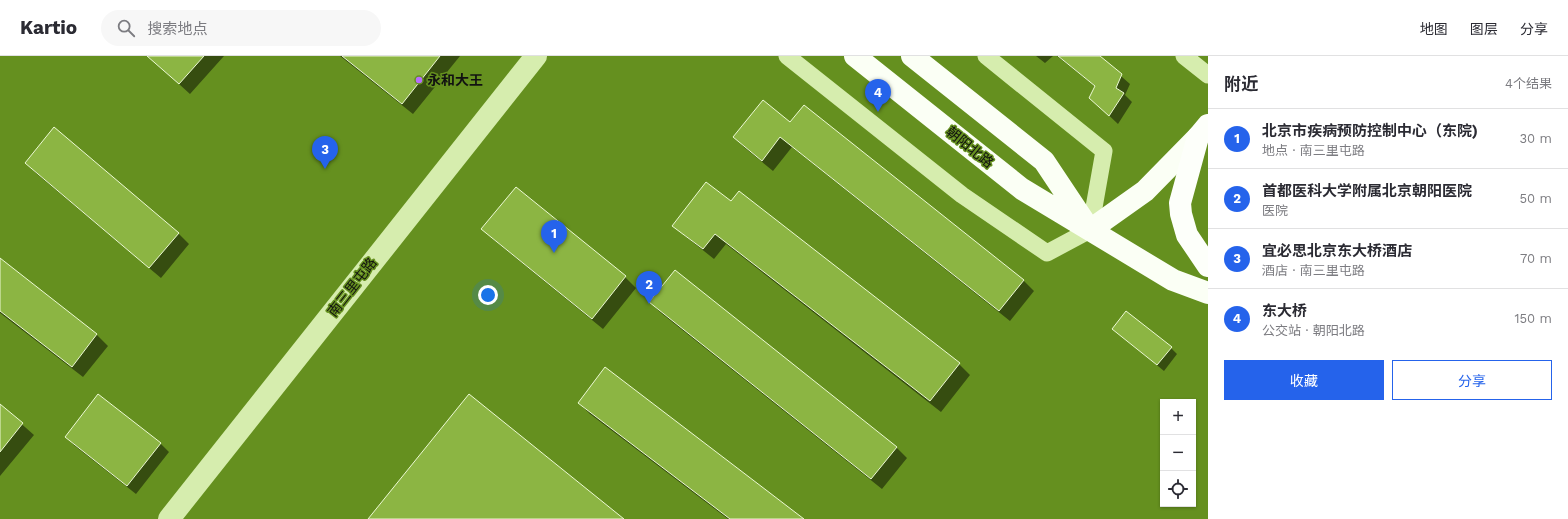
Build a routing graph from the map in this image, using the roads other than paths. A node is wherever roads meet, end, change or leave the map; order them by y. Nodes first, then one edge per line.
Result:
1 (536, 56) edge
2 (787, 56) edge
3 (855, 56) edge
4 (912, 56) edge
5 (986, 56) edge
6 (1184, 56) edge
7 (1208, 75) edge
8 (1203, 131) edge
9 (1090, 230) junction
10 (1208, 266) edge
11 (1208, 293) edge
12 (169, 519) edge

1 - 12 street, 南三里屯路
2 - 9 street
3 - 9 main road, 朝阳北路
4 - 9 main road, 朝阳北路
5 - 9 street
6 - 7 street
8 - 9 main road
8 - 10 highway
9 - 11 main road, 朝阳北路

